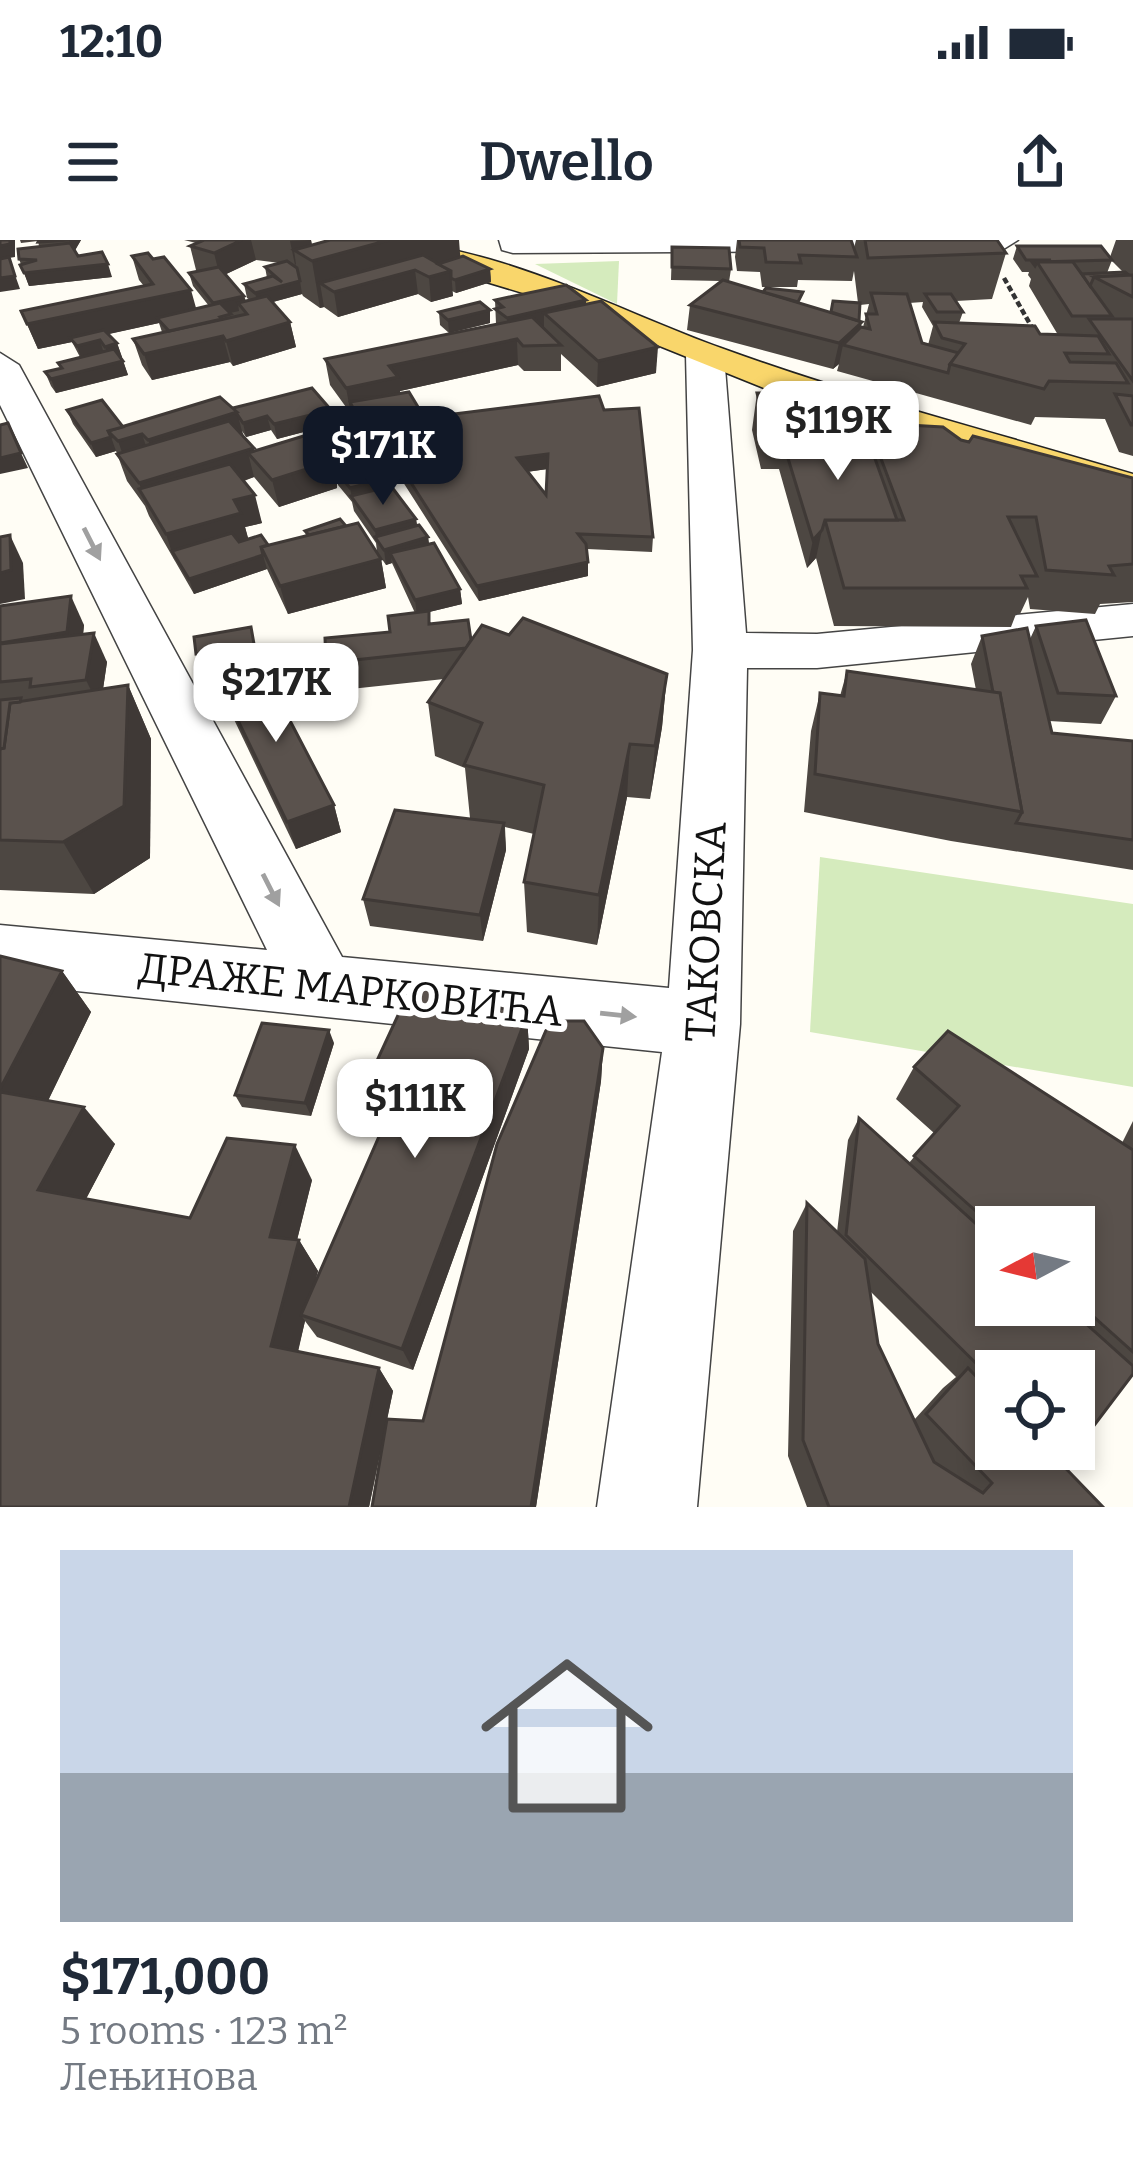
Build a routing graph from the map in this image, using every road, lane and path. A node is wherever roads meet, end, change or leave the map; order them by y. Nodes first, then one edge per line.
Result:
1 (381, 240) edge
2 (422, 240) edge
3 (982, 240) edge
4 (1002, 240) edge
5 (513, 243) junction
6 (555, 292) junction
7 (1044, 348) edge
8 (705, 355) junction
9 (0, 365) edge
10 (1133, 488) edge
11 (1133, 620) edge
12 (719, 650) junction
13 (0, 954) edge
14 (320, 986) junction
15 (703, 1024) junction
16 (647, 1507) edge

1 - 6 main road
2 - 5 main road
3 - 4 street
3 - 5 street
3 - 7 path
5 - 6 main road
6 - 8 main road
8 - 10 main road
8 - 12 street, ТАКОВСКА
9 -> 14 street
11 - 12 street
12 - 15 street, ТАКОВСКА
13 - 14 street, ДРАЖЕ МАРКОВИЋА
14 -> 15 street, ДРАЖЕ МАРКОВИЋА
15 - 16 street, ТАКОВСКА

